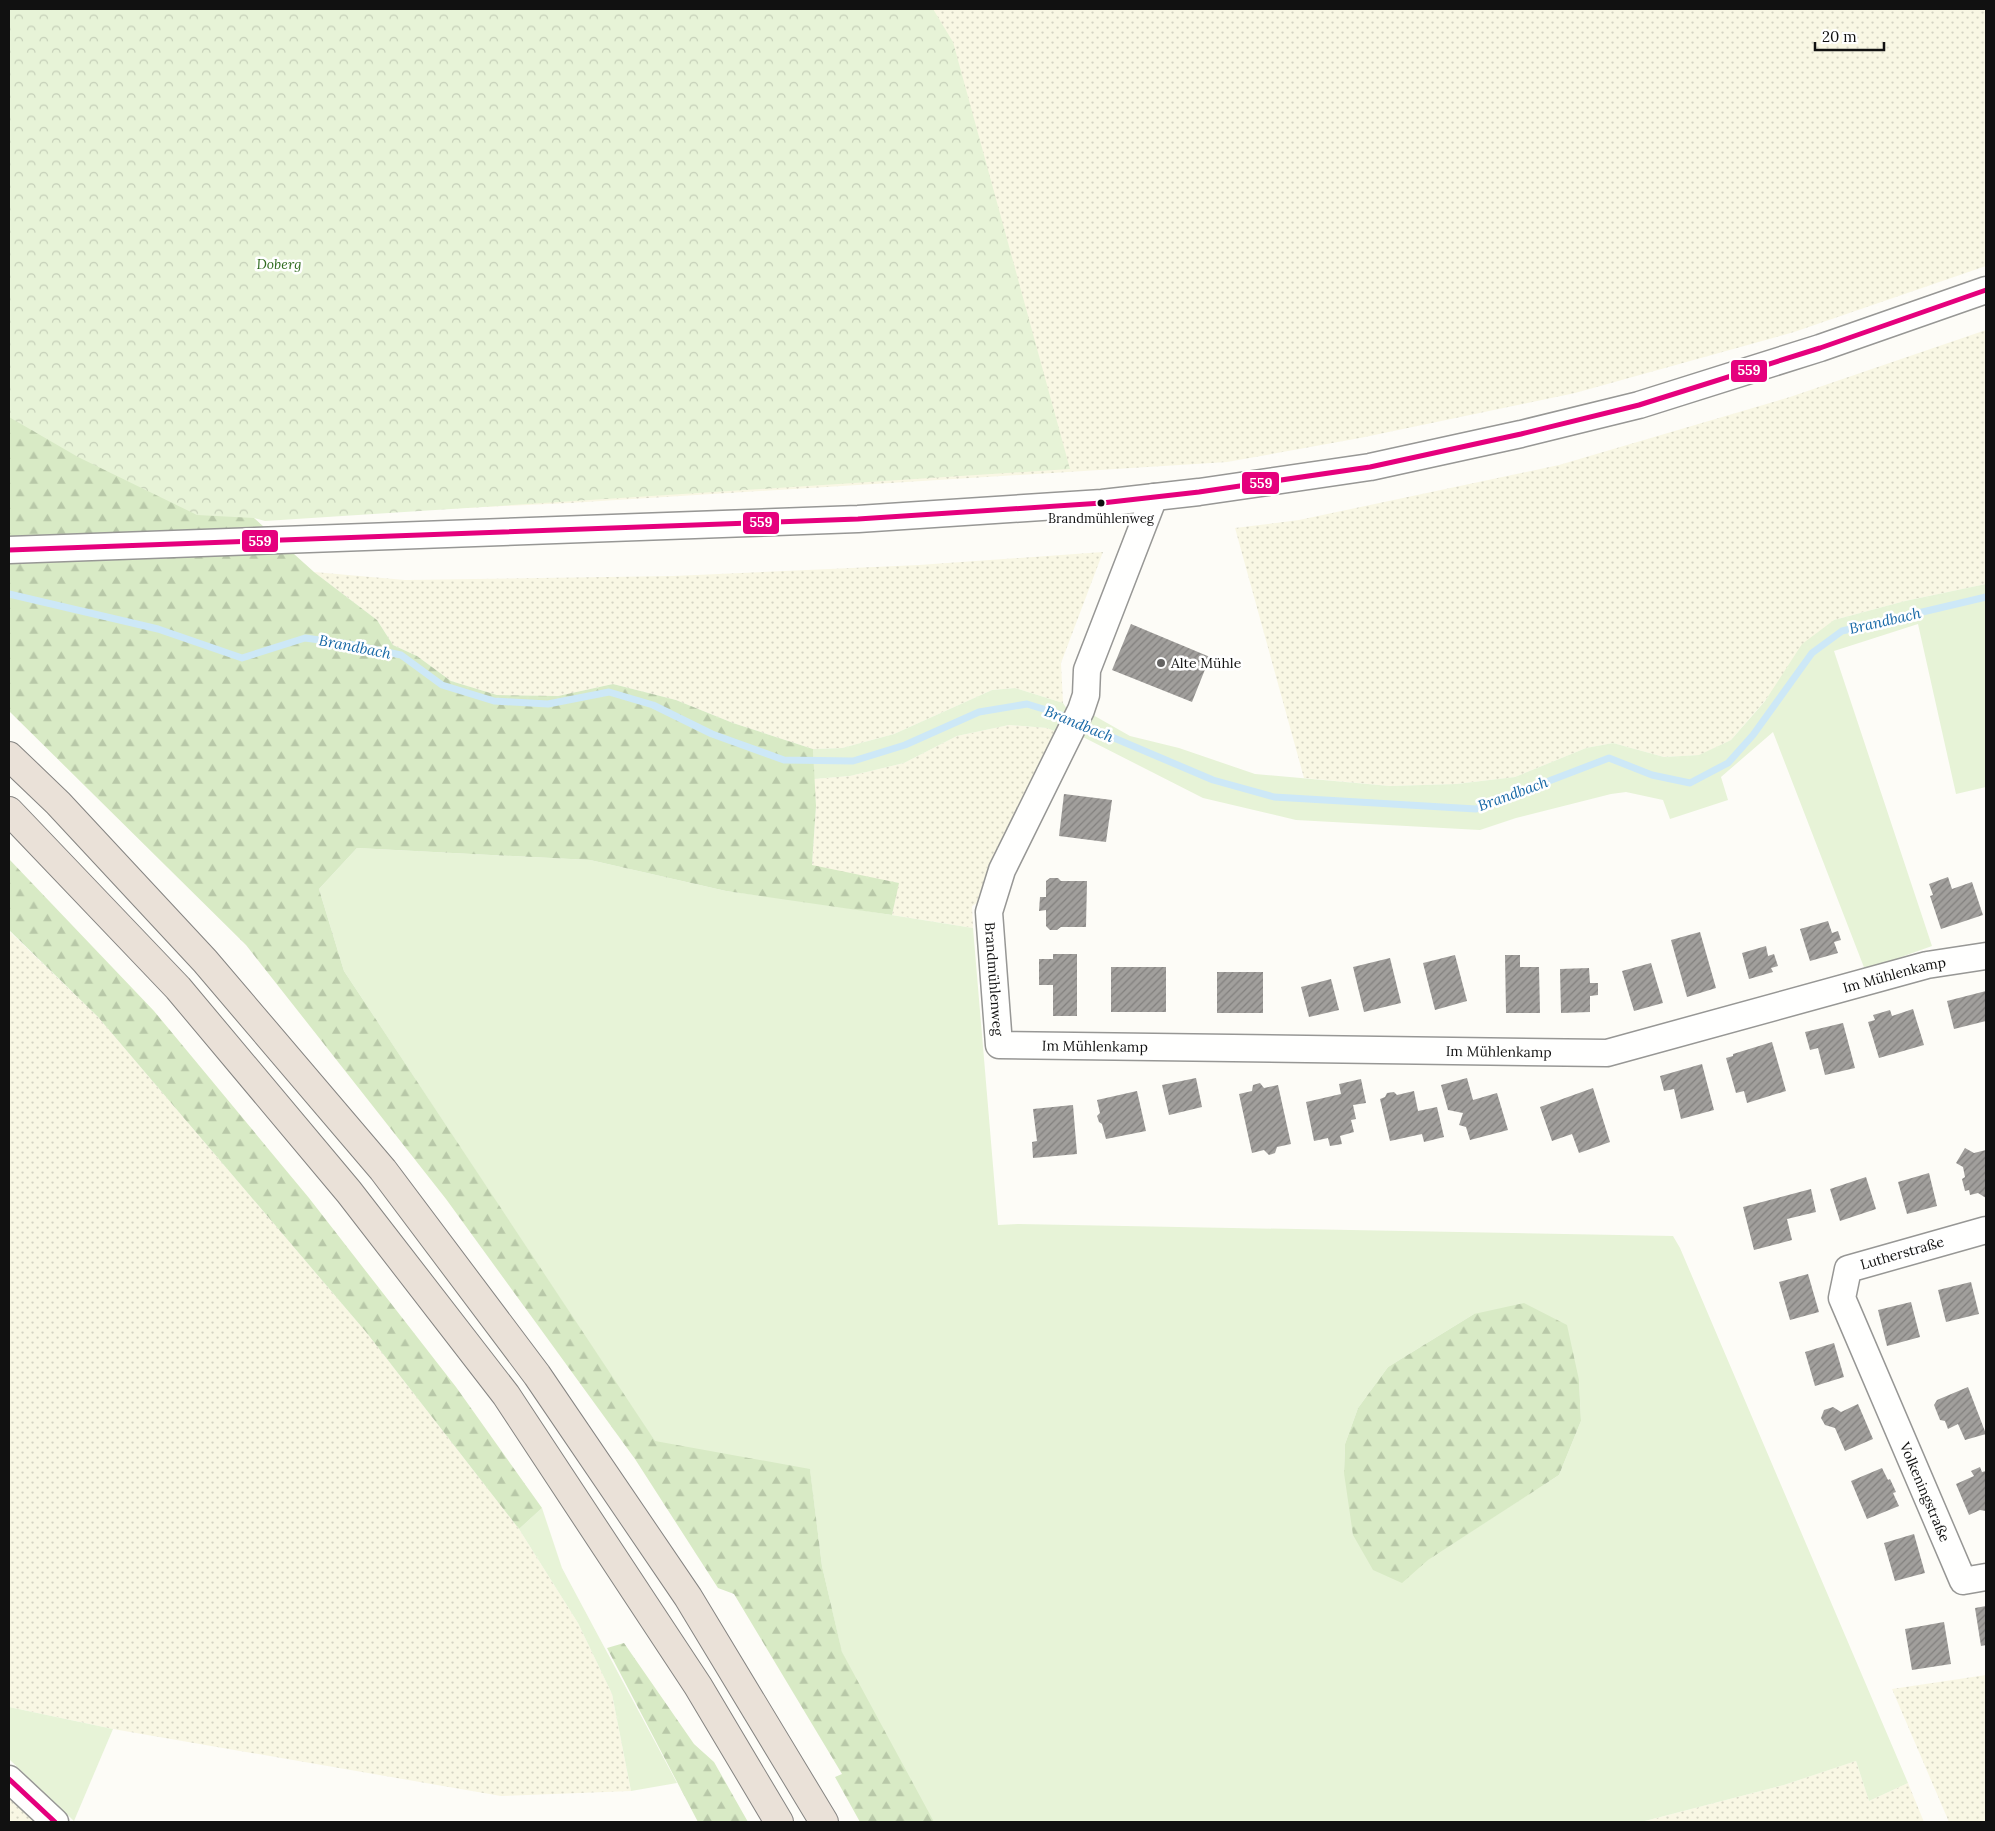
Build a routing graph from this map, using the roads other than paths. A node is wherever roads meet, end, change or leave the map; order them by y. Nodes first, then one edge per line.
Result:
1 (1986, 290) edge
2 (1154, 497) junction
3 (20, 550) edge
4 (9, 756) edge
5 (9, 811) edge
6 (1986, 956) edge
7 (999, 1045) joint
8 (1986, 1230) edge
9 (1877, 1382) joint
10 (1986, 1577) edge
11 (9, 1779) edge
12 (55, 1822) edge
13 (779, 1822) edge
14 (824, 1822) edge

1 - 2 street
2 - 3 street
2 - 7 street, Brandmühlenweg
4 - 14 highway
5 - 13 highway
6 - 7 street, Im Mühlenkamp
8 - 9 street, Lutherstraße
9 - 10 street, Volkeningstraße
11 - 12 street

